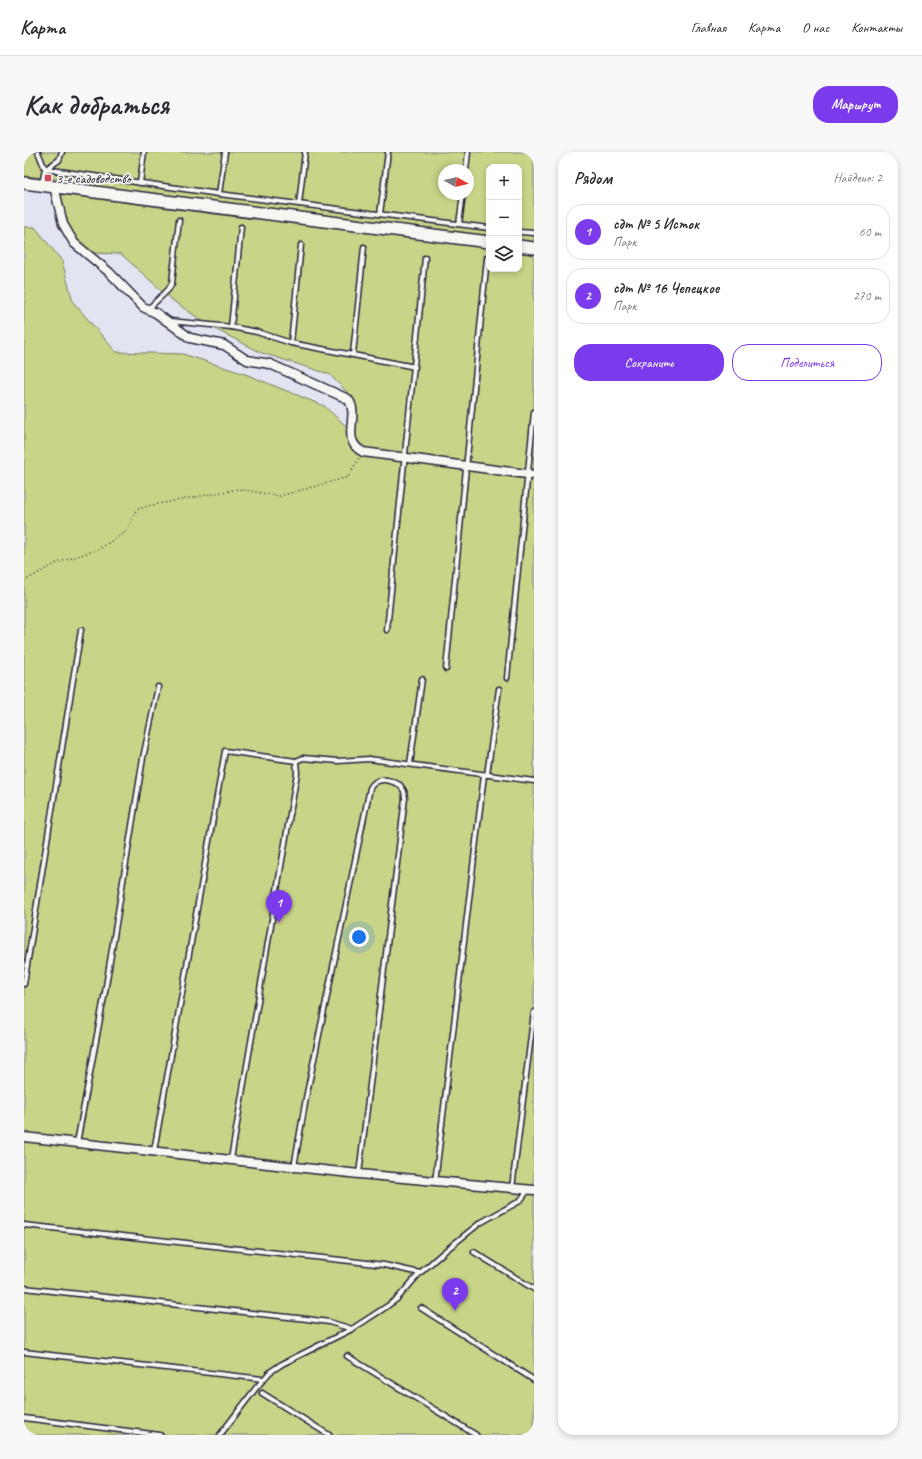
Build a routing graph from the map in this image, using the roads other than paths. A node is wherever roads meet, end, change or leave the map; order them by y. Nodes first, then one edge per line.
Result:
1 (38, 152) edge
2 (62, 152) edge
3 (144, 152) edge
4 (225, 152) edge
5 (306, 152) edge
6 (388, 152) edge
7 (468, 152) edge
8 (467, 164) edge
9 (45, 170) junction
10 (24, 183) edge
11 (140, 183) junction
12 (42, 185) junction
13 (54, 186) junction
14 (219, 194) junction
15 (462, 200) edge
16 (298, 204) junction
17 (380, 214) junction
18 (179, 220) dead end
19 (459, 224) junction
20 (241, 227) dead end
21 (486, 228) edge
22 (522, 232) edge
23 (534, 233) edge
24 (486, 242) edge
25 (301, 245) dead end
26 (522, 246) edge
27 (364, 247) dead end
28 (534, 248) edge
29 (425, 258) dead end
30 (486, 268) edge
31 (148, 309) junction
32 (167, 321) junction
33 (231, 327) junction
34 (291, 342) junction
35 (353, 354) junction
36 (415, 366) junction
37 (534, 412) edge
38 (406, 457) junction
39 (467, 466) junction
40 (531, 474) edge
41 (81, 630) dead end
42 (387, 630) dead end
43 (446, 669) dead end
44 (507, 678) dead end
45 (422, 679) dead end
46 (158, 687) dead end
47 (499, 689) dead end
48 (296, 761) junction
49 (410, 764) junction
50 (485, 775) junction
51 (534, 781) edge
52 (24, 984) edge
53 (534, 1012) edge
54 (24, 1137) edge
55 (78, 1143) junction
56 (154, 1151) junction
57 (231, 1159) junction
58 (294, 1167) junction
59 (359, 1174) junction
60 (435, 1182) junction
61 (511, 1189) junction
62 (531, 1190) edge
63 (24, 1225) edge
64 (474, 1252) dead end
65 (420, 1273) junction
66 (24, 1288) edge
67 (534, 1290) edge
68 (421, 1308) dead end
69 (352, 1329) junction
70 (24, 1352) edge
71 (347, 1356) dead end
72 (263, 1379) junction
73 (534, 1380) edge
74 (262, 1393) dead end
75 (24, 1418) edge
76 (160, 1435) edge
77 (220, 1435) edge
78 (329, 1435) edge
79 (476, 1435) edge

1 - 9 lane
2 - 9 lane
3 - 11 lane
4 - 14 lane
5 - 16 lane
6 - 17 lane
7 - 8 lane
9 - 11 lane
9 - 12 lane
10 - 12 street
11 - 14 lane
12 - 13 street
13 - 24 street
13 - 31 street
14 - 16 lane
15 - 19 lane
16 - 17 lane
17 - 19 lane
18 - 31 lane
19 - 21 lane
20 - 33 lane
22 - 23 lane
25 - 34 lane
26 - 28 street
27 - 35 lane
29 - 36 lane
30 - 39 lane
31 - 32 street
32 - 33 lane
32 - 38 street
33 - 34 lane
34 - 35 lane
35 - 36 lane
36 - 38 lane
37 - 40 lane
38 - 39 street
38 - 42 lane
39 - 40 street
39 - 43 lane
40 - 44 lane
41 - 52 lane
45 - 49 lane
46 - 55 lane
47 - 50 lane
48 - 49 lane
48 - 56 lane
48 - 57 lane
49 - 50 lane
50 - 51 lane
50 - 60 lane
53 - 61 lane
54 - 55 street
55 - 56 street
56 - 57 street
57 - 58 street
58 - 59 street
58 - 59 lane
59 - 60 street
60 - 61 street
61 - 62 street
62 - 65 lane
63 - 65 lane
64 - 67 lane
65 - 69 lane
66 - 69 lane
68 - 73 lane
69 - 72 lane
70 - 72 lane
71 - 79 lane
72 - 77 lane
74 - 78 lane
75 - 76 lane

